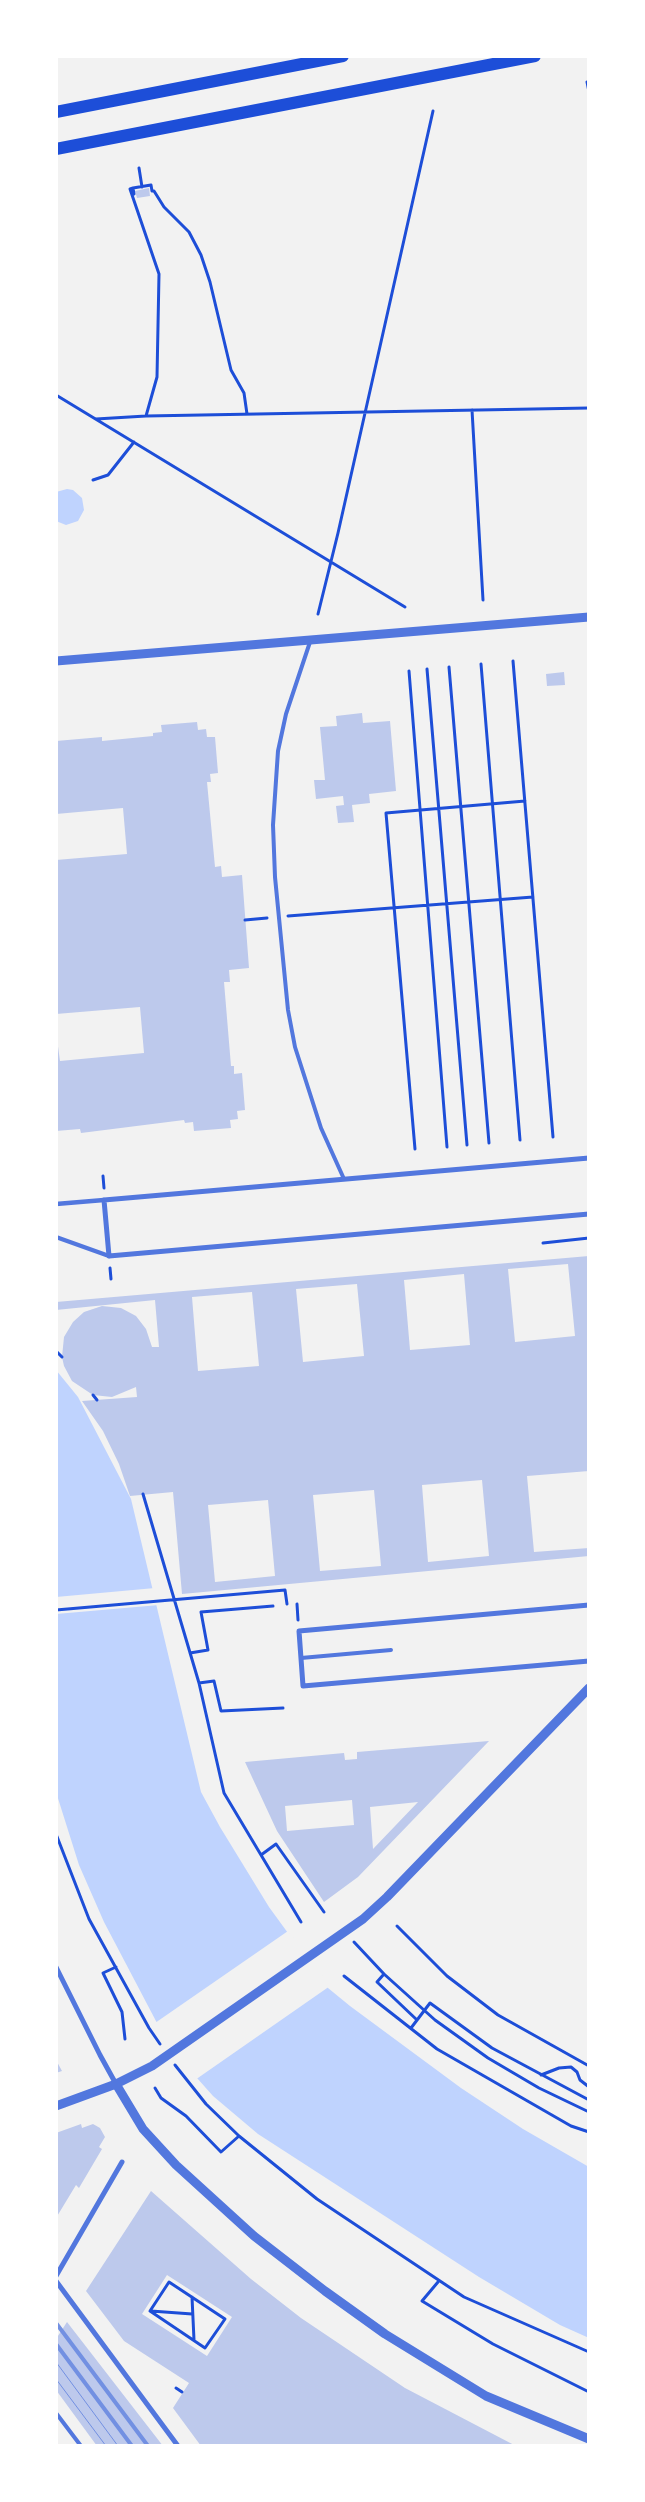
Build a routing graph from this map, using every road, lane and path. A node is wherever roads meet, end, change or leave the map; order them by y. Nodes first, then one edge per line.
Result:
1 (343, 56) edge
2 (535, 56) edge
3 (587, 82) dead end
4 (589, 92) edge
5 (433, 111) dead end
6 (56, 112) edge
7 (56, 149) edge
8 (140, 168) dead end
9 (142, 187) junction
10 (133, 188) junction
11 (134, 194) dead end
12 (56, 395) edge
13 (589, 408) edge
14 (472, 410) junction
15 (366, 412) junction
16 (246, 414) junction
17 (146, 416) junction
18 (96, 419) junction
19 (134, 442) junction
20 (93, 480) dead end
21 (332, 562) junction
22 (483, 600) dead end
23 (405, 607) dead end
24 (318, 614) dead end
25 (589, 617) edge
26 (311, 640) junction
27 (56, 661) edge
28 (513, 661) dead end
29 (481, 664) dead end
30 (449, 667) dead end
31 (427, 669) dead end
32 (409, 671) dead end
33 (525, 801) junction
34 (492, 804) junction
35 (461, 807) junction
36 (439, 809) junction
37 (420, 810) junction
38 (533, 896) junction
39 (500, 899) junction
40 (469, 902) junction
41 (447, 903) junction
42 (428, 905) junction
43 (394, 908) junction
44 (294, 916) dead end
45 (263, 918) dead end
46 (246, 920) dead end
47 (553, 1137) dead end
48 (520, 1140) dead end
49 (489, 1143) dead end
50 (467, 1145) dead end
51 (447, 1147) dead end
52 (415, 1149) dead end
53 (589, 1158) edge
54 (344, 1179) junction
55 (104, 1200) junction
56 (56, 1204) edge
57 (589, 1214) edge
58 (56, 1237) edge
59 (589, 1238) edge
60 (543, 1243) dead end
61 (108, 1256) junction
62 (56, 1351) edge
63 (62, 1357) dead end
64 (92, 1395) dead end
65 (97, 1400) dead end
66 (143, 1494) dead end
67 (287, 1604) dead end
68 (589, 1605) edge
69 (273, 1606) dead end
70 (56, 1610) edge
71 (391, 1650) dead end
72 (190, 1653) junction
73 (301, 1658) junction
74 (589, 1661) edge
75 (200, 1683) junction
76 (589, 1688) edge
77 (283, 1708) dead end
78 (56, 1834) edge
79 (261, 1855) junction
80 (324, 1912) dead end
81 (301, 1922) dead end
82 (397, 1926) dead end
83 (364, 1953) dead end
84 (56, 1967) edge
85 (116, 1967) junction
86 (384, 1974) junction
87 (344, 1976) dead end
88 (417, 2020) junction
89 (411, 2028) junction
90 (125, 2039) dead end
91 (166, 2051) dead end
92 (171, 2059) dead end
93 (589, 2066) edge
94 (540, 2076) junction
95 (116, 2084) junction
96 (589, 2087) edge
97 (155, 2088) dead end
98 (589, 2100) edge
99 (56, 2106) edge
100 (589, 2112) edge
101 (589, 2132) edge
102 (239, 2136) junction
103 (122, 2162) dead end
104 (56, 2276) edge
105 (56, 2281) edge
106 (438, 2282) junction
107 (192, 2297) junction
108 (150, 2311) junction
109 (192, 2314) junction
110 (194, 2340) junction
111 (589, 2352) edge
112 (176, 2388) dead end
113 (182, 2392) dead end
114 (589, 2392) edge
115 (56, 2413) edge
116 (589, 2439) edge
117 (80, 2446) edge
118 (178, 2446) edge

1 - 6 main road
2 - 7 main road
3 - 4 path
5 - 15 path
8 - 9 path
9 - 10 path
9 - 16 path
10 - 11 path
10 - 17 path
12 - 18 path
13 - 14 path
14 - 15 path
14 - 22 path
15 - 16 path
15 - 21 path
16 - 17 path
17 - 18 path
18 - 19 path
19 - 20 path
19 - 21 path
21 - 23 path
21 - 24 path
25 - 26 street
26 - 27 street
26 - 54 lane
28 - 33 path
29 - 34 path
30 - 35 path
31 - 36 path
32 - 37 path
33 - 34 path
33 - 38 path
34 - 35 path
34 - 39 path
35 - 36 path
35 - 40 path
36 - 37 path
36 - 41 path
37 - 42 path
37 - 43 path
38 - 39 path
38 - 47 path
39 - 40 path
39 - 48 path
40 - 41 path
40 - 49 path
41 - 42 path
41 - 50 path
42 - 43 path
42 - 51 path
43 - 44 path
43 - 52 path
45 - 46 path
53 - 54 street
54 - 55 street
55 - 56 street
55 - 61 street
57 - 61 street
58 - 61 street
59 - 60 path
62 - 63 path
64 - 65 path
66 - 72 path
67 - 70 path
68 - 73 street
69 - 72 path
71 - 73 lane
72 - 75 path
73 - 74 street
75 - 77 path
75 - 79 path
76 - 95 street
78 - 85 path
79 - 80 path
79 - 81 path
82 - 93 path
83 - 86 path
84 - 95 street
85 - 90 path
85 - 91 path
86 - 88 path
86 - 100 path
87 - 89 path
88 - 89 path
88 - 94 path
89 - 101 path
92 - 102 path
94 - 96 path
94 - 98 path
95 - 99 street
95 - 116 street
97 - 102 path
102 - 106 path
103 - 104 street
105 - 118 street
106 - 111 path
106 - 114 path
107 - 108 path
107 - 109 path
107 - 110 path
108 - 109 path
108 - 110 path
109 - 110 path
112 - 113 path
115 - 117 lane

